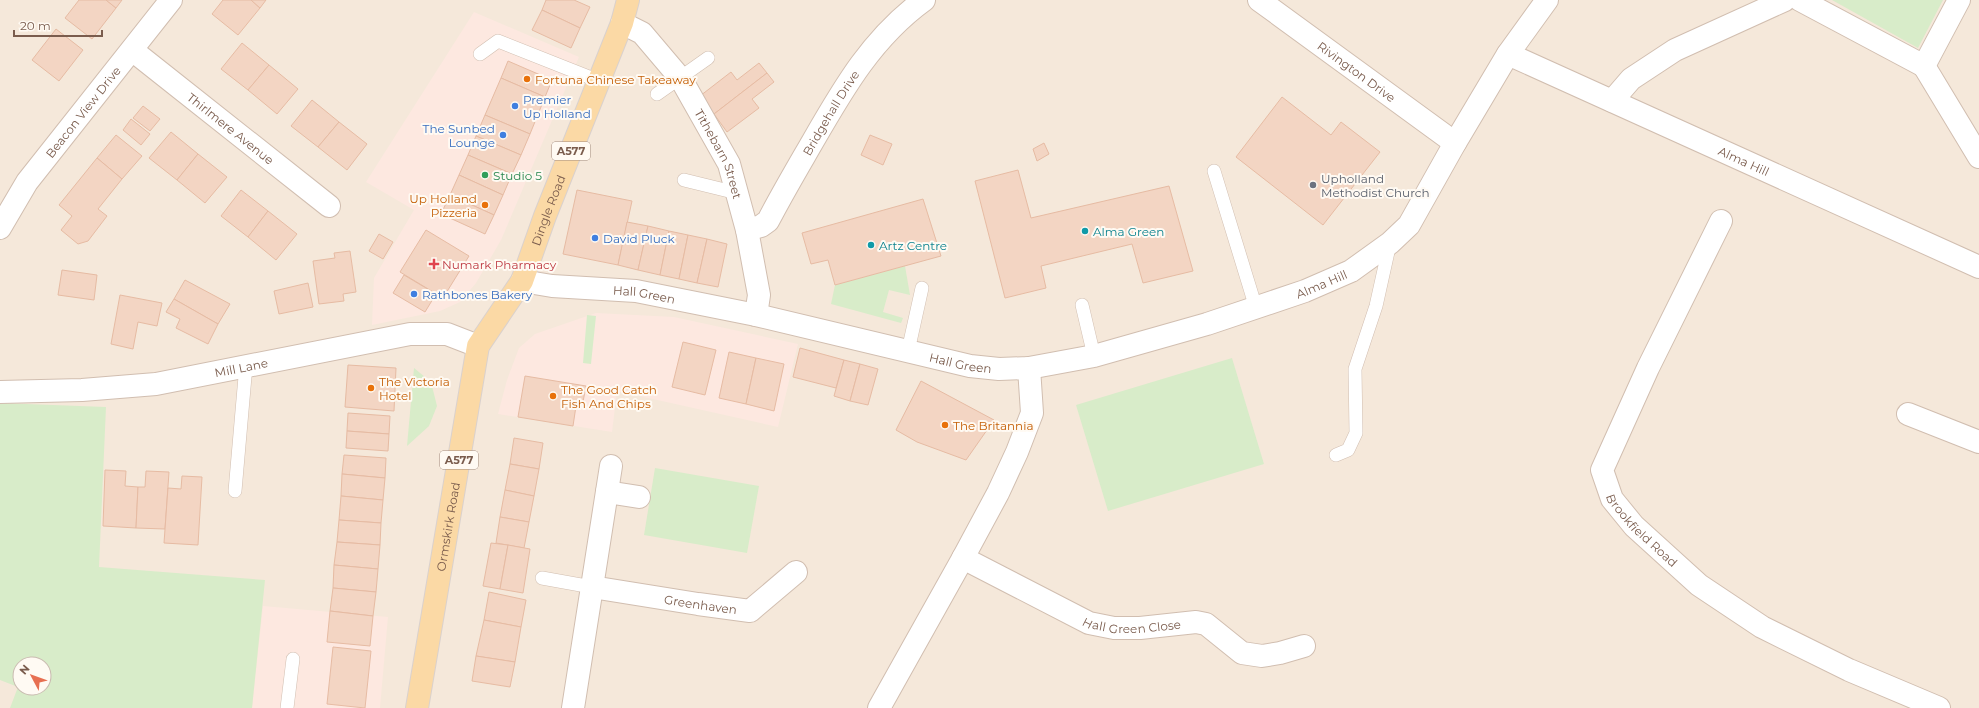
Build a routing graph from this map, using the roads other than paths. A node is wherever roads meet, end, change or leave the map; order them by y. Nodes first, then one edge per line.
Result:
1 (171, 0) edge
2 (628, 0) edge
3 (924, 0) edge
4 (1547, 0) edge
5 (1785, 0) edge
6 (1800, 0) edge
7 (1959, 0) edge
8 (1260, 1) edge
9 (622, 23) junction
10 (132, 50) junction
11 (480, 54) dead end
12 (1508, 54) junction
13 (708, 58) dead end
14 (1924, 66) junction
15 (681, 79) junction
16 (600, 81) junction
17 (657, 94) dead end
18 (1612, 101) junction
19 (1455, 143) junction
20 (1979, 157) edge
21 (1214, 171) dead end
22 (684, 180) dead end
23 (737, 192) junction
24 (329, 206) dead end
25 (1721, 221) dead end
26 (0, 228) edge
27 (747, 230) junction
28 (1390, 243) junction
29 (1979, 267) edge
30 (522, 281) junction
31 (922, 288) dead end
32 (1082, 305) dead end
33 (1256, 308) junction
34 (756, 315) junction
35 (478, 346) junction
36 (908, 351) junction
37 (1094, 356) junction
38 (246, 365) junction
39 (1029, 368) junction
40 (0, 392) edge
41 (1908, 414) dead end
42 (1979, 442) edge
43 (1336, 455) dead end
44 (611, 466) dead end
45 (235, 491) dead end
46 (607, 492) junction
47 (639, 497) dead end
48 (963, 558) junction
49 (796, 572) dead end
50 (542, 578) dead end
51 (592, 587) junction
52 (1304, 646) dead end
53 (293, 659) dead end
54 (287, 708) edge
55 (417, 708) edge
56 (573, 708) edge
57 (879, 708) edge
58 (1939, 708) edge

1 - 10 street, Beacon View Drive
2 - 9 main road, Dingle Road / A577
3 - 27 street, Bridgehall Drive
4 - 12 street, Alma Hill
5 - 18 street
6 - 14 street
7 - 14 street
8 - 19 street, Rivington Drive
9 - 15 street, Tithebarn Street
9 - 16 main road, Dingle Road / A577
10 - 24 street, Thirlmere Avenue
10 - 26 street, Beacon View Drive
11 - 16 lane
12 - 18 street, Alma Hill
12 - 19 street, Alma Hill
13 - 15 lane
14 - 20 street
15 - 17 lane
15 - 23 street, Tithebarn Street
16 - 30 main road, Dingle Road / A577
18 - 29 street, Alma Hill
19 - 28 street, Alma Hill
21 - 33 lane
22 - 23 lane
23 - 27 street, Tithebarn Street
25 - 58 street, Brookfield Road
27 - 34 street, Tithebarn Street
28 - 33 street, Alma Hill
28 - 43 lane
30 - 34 street, Hall Green
30 - 35 main road, Dingle Road / A577
31 - 36 lane
32 - 37 lane
33 - 37 street, Alma Hill
34 - 36 street, Hall Green
35 - 38 street, Mill Lane
35 - 55 main road, Ormskirk Road / A577
36 - 39 street, Hall Green
37 - 39 street, Alma Hill
38 - 40 street, Mill Lane
38 - 45 lane
39 - 48 street
41 - 42 street
44 - 46 street
46 - 47 street
46 - 51 street
48 - 52 street, Hall Green Close
48 - 57 street
49 - 51 street, Greenhaven
50 - 51 lane
51 - 56 street
53 - 54 lane

